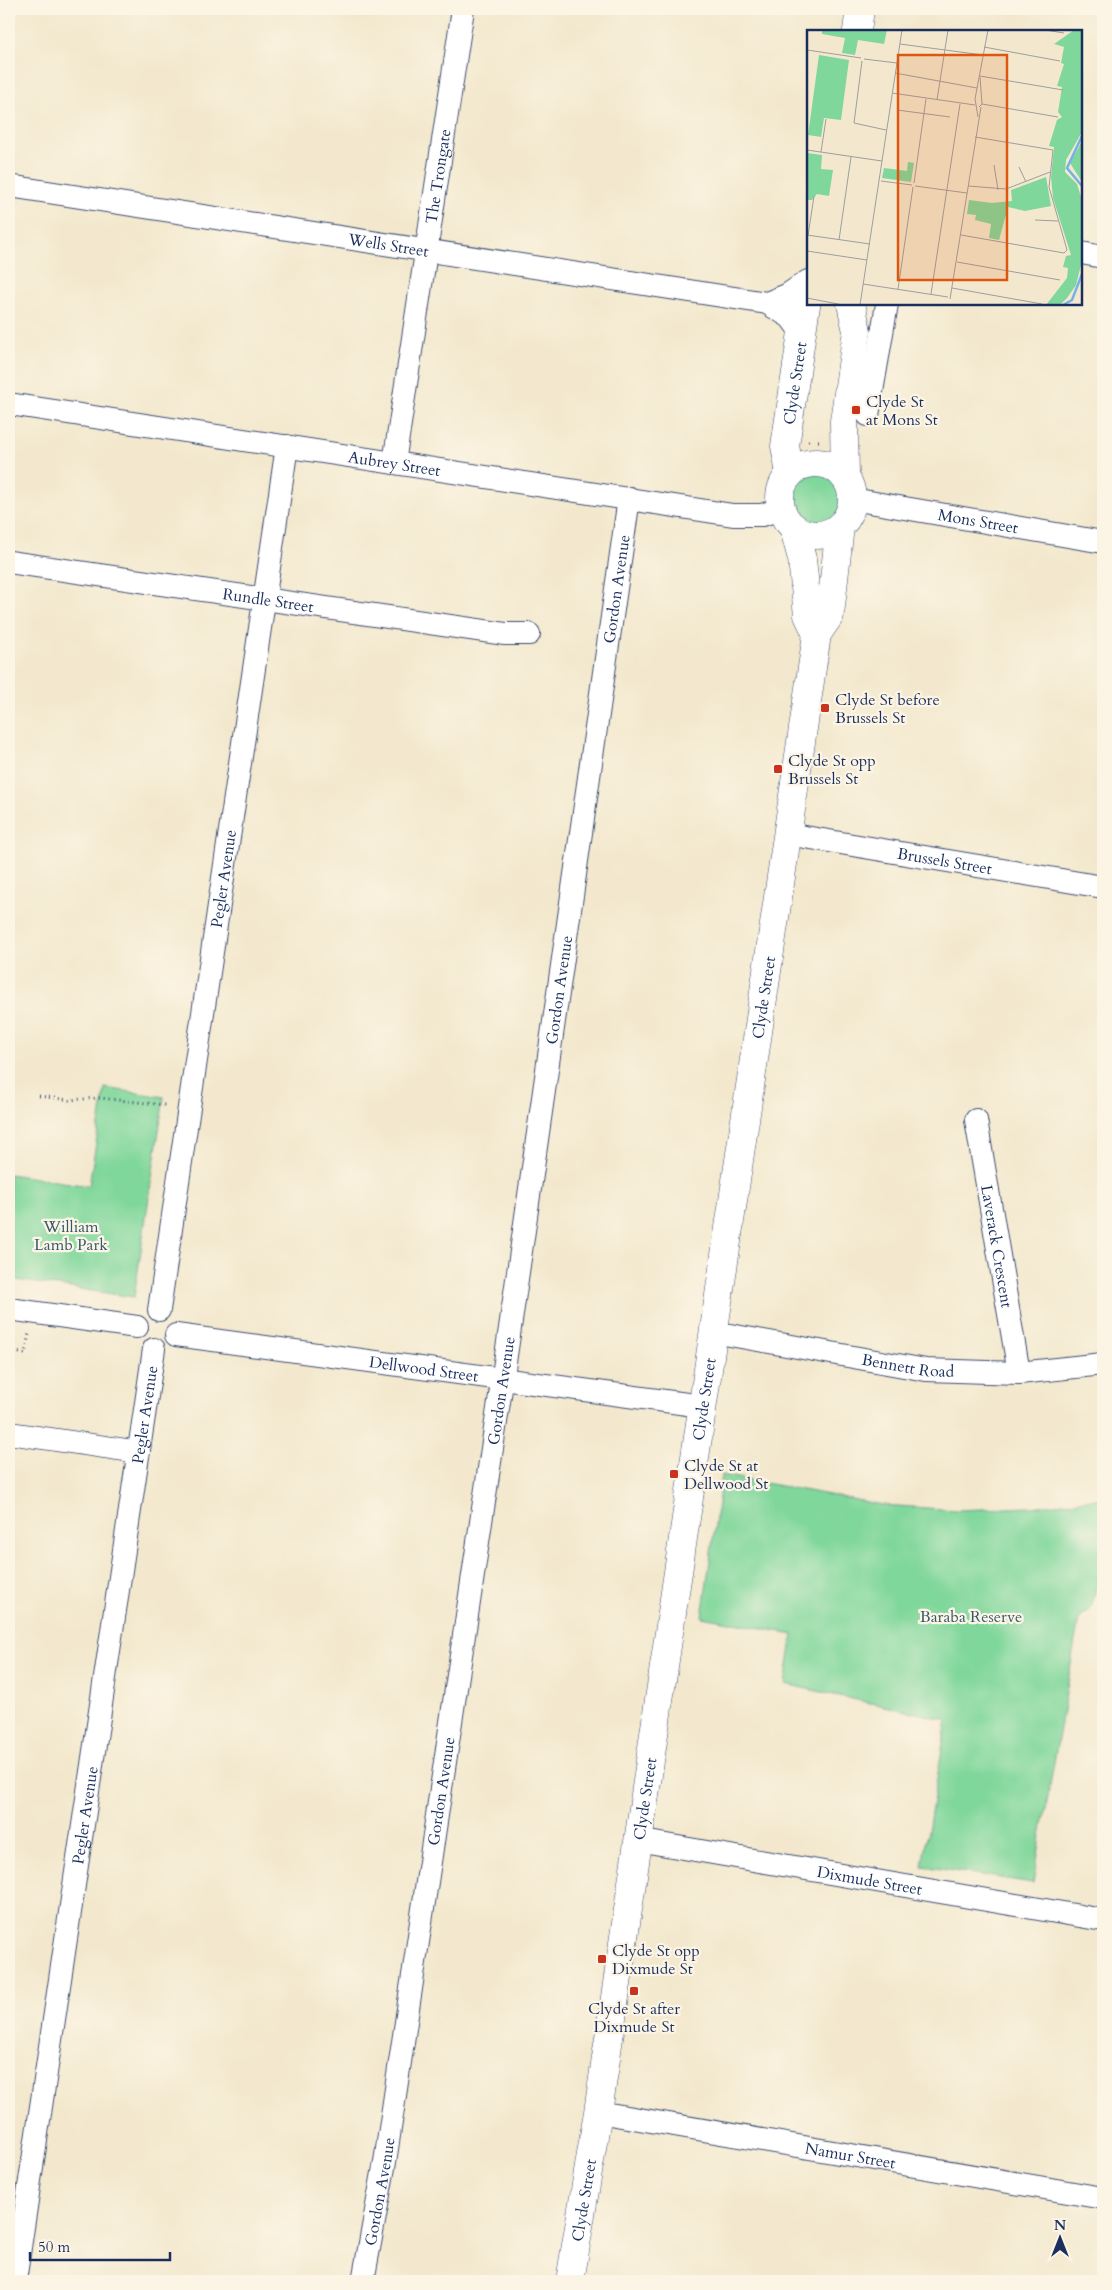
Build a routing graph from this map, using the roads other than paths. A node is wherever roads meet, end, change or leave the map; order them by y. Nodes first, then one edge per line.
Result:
1 (464, 9) edge
2 (860, 9) edge
3 (857, 30) edge
4 (9, 186) edge
5 (426, 251) junction
6 (1082, 253) edge
7 (1103, 257) edge
8 (807, 282) edge
9 (807, 298) edge
10 (768, 303) junction
11 (852, 305) edge
12 (887, 305) edge
13 (801, 332) junction
14 (9, 404) edge
15 (868, 415) dead end
16 (287, 446) junction
17 (394, 463) junction
18 (790, 473) junction
19 (848, 488) junction
20 (629, 498) junction
21 (787, 519) junction
22 (840, 526) junction
23 (1103, 542) edge
24 (9, 562) edge
25 (265, 599) junction
26 (529, 634) dead end
27 (816, 634) junction
28 (787, 834) junction
29 (1103, 887) edge
30 (976, 1120) dead end
31 (9, 1309) edge
32 (159, 1310) junction
33 (137, 1327) junction
34 (713, 1332) junction
35 (176, 1335) junction
36 (154, 1350) junction
37 (1103, 1364) edge
38 (1019, 1372) junction
39 (503, 1379) junction
40 (702, 1406) junction
41 (9, 1433) edge
42 (140, 1452) junction
43 (637, 1840) junction
44 (1103, 1920) edge
45 (598, 2112) junction
46 (1103, 2198) edge
47 (15, 2281) edge
48 (363, 2281) edge
49 (570, 2281) edge

1 - 5 street, The Trongate
2 - 3 main road
4 - 5 street, Wells Street
5 - 10 street, Wells Street
5 - 17 street, The Trongate
6 - 7 street
8 - 10 street
9 - 13 main road, Clyde Street
10 - 13 street, Wells Street
11 - 19 main road
12 - 15 street
13 - 18 main road, Clyde Street
14 - 16 street, Aubrey Street
16 - 17 street, Aubrey Street
16 - 25 street, Pegler Avenue
17 - 20 street, Aubrey Street
18 - 19 main road
18 - 21 main road
19 - 22 main road
19 - 23 street, Mons Street
20 - 21 street, Aubrey Street
20 - 39 street, Gordon Avenue
21 - 22 main road
21 - 27 main road, Clyde Street
22 - 27 main road, Clyde Street
24 - 25 street, Rundle Street
25 - 26 street, Rundle Street
25 - 32 street, Pegler Avenue
27 - 28 main road, Clyde Street
28 - 29 street, Brussels Street
28 - 34 main road, Clyde Street
30 - 38 street, Laverack Crescent
31 - 33 street
32 - 33 street
32 - 35 street
33 - 36 street
34 - 38 street, Bennett Road
34 - 40 main road, Clyde Street
35 - 36 street
35 - 39 street, Dellwood Street
36 - 42 street, Pegler Avenue
37 - 38 street, Bennett Road
39 - 40 street, Dellwood Street
39 - 48 street, Gordon Avenue
40 - 43 main road, Clyde Street
41 - 42 street
42 - 47 street, Pegler Avenue
43 - 44 street, Dixmude Street
43 - 45 main road, Clyde Street
45 - 46 street, Namur Street
45 - 49 main road, Clyde Street

